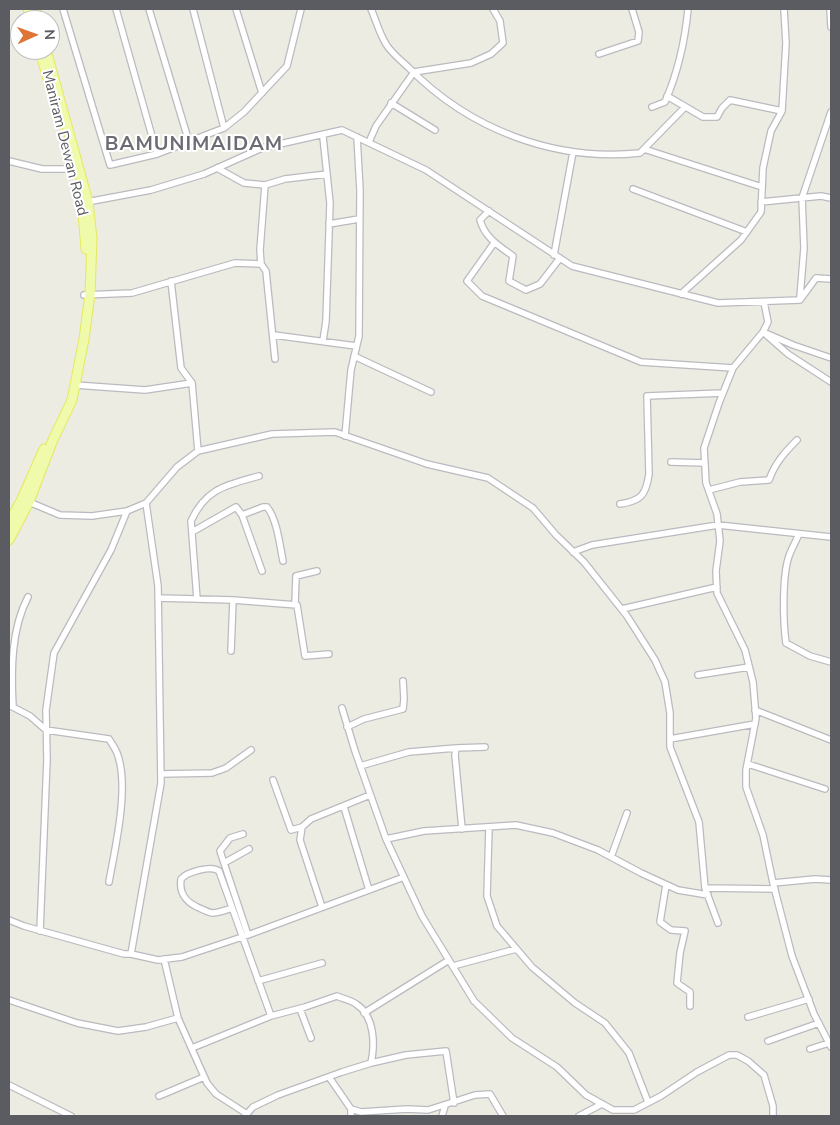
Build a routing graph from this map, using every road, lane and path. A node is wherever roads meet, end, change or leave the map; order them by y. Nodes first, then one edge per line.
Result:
1 (63, 9) edge
2 (116, 9) edge
3 (149, 9) edge
4 (193, 9) edge
5 (236, 9) edge
6 (301, 9) edge
7 (371, 9) edge
8 (493, 9) edge
9 (632, 9) edge
10 (689, 9) edge
11 (784, 9) edge
12 (830, 9) edge
13 (831, 27) edge
14 (598, 54) dead end
15 (43, 60) edge
16 (49, 60) edge
17 (414, 72) junction
18 (262, 93) junction
19 (667, 96) junction
20 (391, 103) junction
21 (652, 106) dead end
22 (685, 107) junction
23 (782, 111) junction
24 (831, 112) edge
25 (224, 128) junction
26 (435, 130) dead end
27 (323, 137) dead end
28 (357, 137) junction
29 (189, 142) junction
30 (368, 142) junction
31 (644, 149) junction
32 (573, 152) junction
33 (157, 154) junction
34 (9, 161) edge
35 (217, 168) junction
36 (76, 169) junction
37 (327, 174) junction
38 (266, 185) junction
39 (762, 187) junction
40 (633, 189) dead end
41 (802, 198) junction
42 (831, 198) edge
43 (85, 202) junction
44 (761, 202) junction
45 (489, 212) junction
46 (359, 219) junction
47 (329, 224) junction
48 (747, 232) junction
49 (494, 243) junction
50 (557, 256) junction
51 (261, 264) junction
52 (831, 279) edge
53 (171, 281) junction
54 (681, 294) junction
55 (87, 295) junction
56 (800, 300) junction
57 (764, 302) junction
58 (763, 332) junction
59 (274, 335) junction
60 (323, 342) junction
61 (356, 346) junction
62 (354, 356) junction
63 (831, 358) edge
64 (275, 359) dead end
65 (733, 368) junction
66 (831, 382) edge
67 (192, 383) junction
68 (75, 384) junction
69 (431, 392) dead end
70 (723, 393) junction
71 (345, 436) junction
72 (797, 440) dead end
73 (198, 451) junction
74 (671, 462) dead end
75 (705, 463) junction
76 (259, 476) dead end
77 (708, 490) junction
78 (29, 502) junction
79 (146, 503) junction
80 (620, 504) dead end
81 (127, 511) junction
82 (242, 515) junction
83 (9, 523) edge
84 (718, 525) junction
85 (192, 532) junction
86 (799, 534) junction
87 (831, 537) edge
88 (9, 540) edge
89 (573, 552) junction
90 (283, 561) dead end
91 (262, 571) dead end
92 (317, 571) dead end
93 (717, 587) junction
94 (28, 597) dead end
95 (158, 598) junction
96 (197, 599) junction
97 (234, 600) junction
98 (295, 604) junction
99 (622, 609) junction
100 (231, 650) dead end
101 (329, 654) dead end
102 (831, 662) edge
103 (749, 667) junction
104 (698, 675) dead end
105 (403, 681) dead end
106 (11, 706) edge
107 (342, 708) dead end
108 (755, 710) junction
109 (755, 724) junction
110 (347, 727) junction
111 (46, 730) junction
112 (670, 740) junction
113 (831, 740) edge
114 (485, 747) dead end
115 (456, 748) junction
116 (251, 750) dead end
117 (748, 764) junction
118 (360, 766) junction
119 (161, 774) junction
120 (273, 780) dead end
121 (825, 789) dead end
122 (370, 795) junction
123 (344, 807) junction
124 (626, 813) dead end
125 (302, 827) junction
126 (489, 827) junction
127 (462, 828) junction
128 (243, 834) dead end
129 (386, 839) junction
130 (249, 850) dead end
131 (611, 857) junction
132 (224, 863) junction
133 (404, 878) junction
134 (831, 880) edge
135 (109, 882) dead end
136 (666, 885) junction
137 (774, 886) junction
138 (705, 888) junction
139 (369, 890) junction
140 (708, 895) junction
141 (232, 908) junction
142 (322, 908) junction
143 (9, 920) edge
144 (718, 923) dead end
145 (40, 931) junction
146 (245, 936) junction
147 (516, 949) junction
148 (131, 954) junction
149 (164, 959) junction
150 (322, 963) dead end
151 (451, 963) junction
152 (258, 981) junction
153 (809, 999) junction
154 (9, 1000) edge
155 (690, 1006) dead end
156 (300, 1009) junction
157 (364, 1013) junction
158 (271, 1016) junction
159 (748, 1017) dead end
160 (178, 1018) junction
161 (819, 1023) junction
162 (311, 1038) dead end
163 (768, 1040) dead end
164 (830, 1045) edge
165 (192, 1048) junction
166 (810, 1049) dead end
167 (372, 1064) junction
168 (204, 1077) junction
169 (330, 1077) junction
170 (9, 1085) edge
171 (159, 1096) dead end
172 (648, 1102) junction
173 (454, 1103) junction
174 (602, 1104) junction
175 (445, 1106) junction
176 (351, 1109) junction
177 (623, 1113) edge
178 (246, 1115) edge
179 (71, 1116) edge
180 (351, 1116) edge
181 (442, 1116) edge
182 (503, 1116) edge
183 (579, 1116) edge
184 (773, 1116) edge

1 - 33 street
2 - 33 street
3 - 29 street
4 - 25 street
5 - 18 street
6 - 18 street
7 - 17 street
8 - 17 street
9 - 14 street
10 - 19 street
11 - 23 street
12 - 13 street
15 - 36 main road, Maniram Dewan Road
16 - 36 main road, Maniram Dewan Road
17 - 20 street
17 - 32 street
18 - 25 street
19 - 21 street
19 - 22 street
20 - 26 street
20 - 30 street
22 - 23 street
22 - 31 street
23 - 39 street
24 - 41 street
25 - 29 street
27 - 37 street
28 - 30 street
28 - 35 street
28 - 46 street
29 - 33 street
30 - 45 street
31 - 32 street
31 - 39 street
32 - 50 street
34 - 36 street
35 - 38 street
35 - 43 street
36 - 43 main road, Maniram Dewan Road
37 - 38 street
37 - 47 street
38 - 51 street
39 - 44 street
40 - 48 street
41 - 42 street
41 - 44 street
41 - 56 street
43 - 55 main road, Maniram Dewan Road
44 - 48 street
45 - 49 street
45 - 50 street
46 - 47 street
46 - 61 street
47 - 60 street
48 - 54 street
49 - 50 street
49 - 65 street
50 - 54 street
51 - 53 street
51 - 59 street
52 - 56 street
53 - 55 street
53 - 67 street
54 - 57 street
55 - 68 main road, Maniram Dewan Road
55 - 83 main road, Maniram Dewan Road
56 - 57 street
57 - 58 street
58 - 63 street
58 - 65 street
58 - 66 street
59 - 60 street
59 - 64 street
60 - 61 street
61 - 62 street
62 - 69 street
62 - 71 street
65 - 70 street
67 - 68 street
67 - 73 street
68 - 78 main road, Maniram Dewan Road
70 - 75 street
70 - 80 street
71 - 73 street
71 - 89 street
72 - 77 street
73 - 79 street
74 - 75 street
75 - 77 street
76 - 85 street
77 - 84 street
78 - 81 street
78 - 88 main road, Maniram Dewan Road
79 - 81 street
79 - 95 street
81 - 111 street
82 - 85 street
82 - 90 street
82 - 91 street
84 - 86 street
84 - 89 street
84 - 93 street
85 - 96 street
86 - 87 street
86 - 102 street
89 - 99 street
92 - 98 street
93 - 99 street
93 - 103 street
94 - 106 street
95 - 96 street
95 - 119 street
96 - 97 street
97 - 98 street
97 - 100 street
98 - 101 street
99 - 112 street
103 - 104 street
103 - 108 street
105 - 110 street
106 - 111 street
107 - 110 street
108 - 109 street
108 - 113 street
109 - 112 street
109 - 117 street
110 - 118 street
111 - 135 street
111 - 145 street
112 - 138 street
114 - 115 street
115 - 118 street
115 - 127 street
116 - 119 street
117 - 121 street
117 - 137 street
118 - 122 street
119 - 148 street
120 - 125 street
122 - 123 street
122 - 129 street
123 - 125 street
123 - 139 street
124 - 131 street
125 - 142 street
126 - 127 street
126 - 131 street
126 - 147 street
127 - 129 street
128 - 132 street
129 - 133 street
130 - 132 street
131 - 136 street
132 - 146 street
133 - 139 street
133 - 151 street
134 - 137 street
136 - 140 street
136 - 155 street
137 - 138 street
137 - 153 street
138 - 140 street
139 - 142 street
140 - 144 street
141 - 141 street
141 - 146 street
142 - 146 street
143 - 145 street
145 - 148 street
146 - 149 street
146 - 152 street
147 - 151 street
147 - 172 street
148 - 149 street
149 - 160 street
150 - 152 street
151 - 157 street
151 - 174 street
152 - 158 street
153 - 159 street
153 - 161 street
154 - 160 street
156 - 157 street
156 - 158 street
156 - 162 street
157 - 167 street
158 - 165 street
160 - 165 street
161 - 163 street
161 - 164 street
164 - 166 street
165 - 168 street
167 - 169 street
167 - 173 street
168 - 171 street
168 - 178 street
169 - 176 street
169 - 178 street
170 - 179 street
172 - 177 street
172 - 184 street
173 - 175 street
173 - 182 street
174 - 177 street
174 - 183 street
175 - 176 street
175 - 181 street
176 - 180 street

